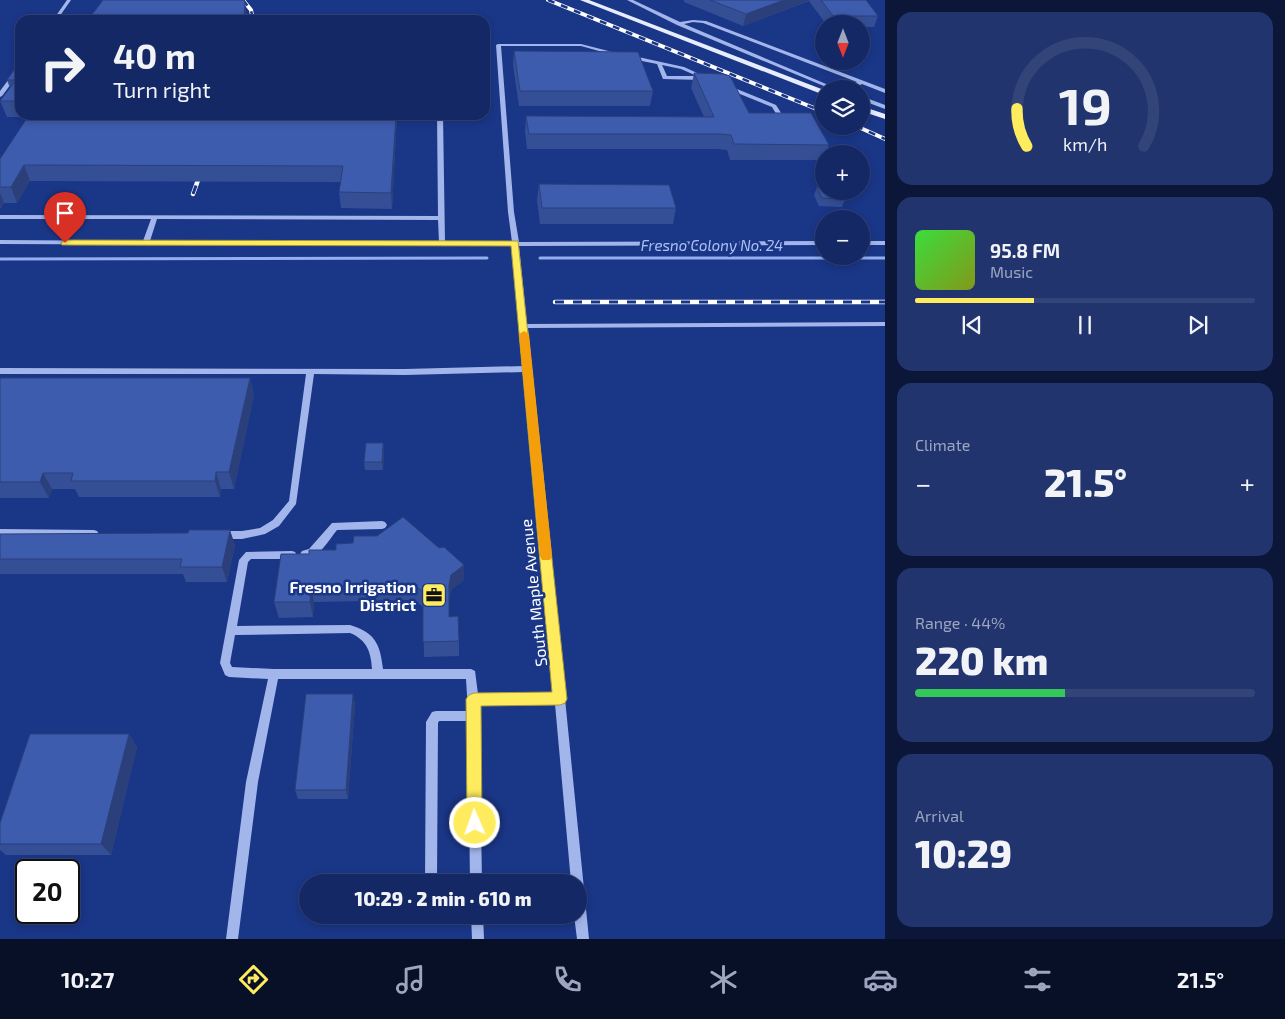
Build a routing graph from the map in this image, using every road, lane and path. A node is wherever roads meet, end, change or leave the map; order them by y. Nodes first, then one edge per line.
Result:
1 (69, 0) edge
2 (583, 0) edge
3 (602, 0) edge
4 (629, 0) edge
5 (58, 15) edge
6 (679, 24) junction
7 (732, 33) junction
8 (716, 40) junction
9 (710, 48) junction
10 (659, 64) junction
11 (15, 75) edge
12 (815, 80) edge
13 (857, 80) edge
14 (870, 85) edge
15 (723, 86) edge
16 (732, 89) junction
17 (815, 89) edge
18 (885, 90) edge
19 (0, 95) edge
20 (736, 98) edge
21 (870, 101) edge
22 (885, 107) edge
23 (870, 111) edge
24 (780, 116) edge
25 (885, 117) edge
26 (440, 120) edge
27 (0, 217) edge
28 (156, 217) junction
29 (442, 218) junction
30 (0, 242) edge
31 (146, 243) junction
32 (515, 243) junction
33 (815, 243) edge
34 (870, 243) edge
35 (885, 243) edge
36 (442, 244) junction
37 (885, 324) edge
38 (523, 326) junction
39 (528, 369) junction
40 (0, 372) edge
41 (310, 372) junction
42 (382, 525) dead end
43 (0, 533) edge
44 (105, 534) edge
45 (213, 535) edge
46 (230, 631) junction
47 (274, 674) junction
48 (378, 674) junction
49 (474, 699) junction
50 (560, 699) junction
51 (473, 716) junction
52 (431, 874) edge
53 (476, 874) edge
54 (477, 924) edge
55 (232, 939) edge
56 (478, 939) edge
57 (583, 939) edge

1 - 5 street
2 - 9 main road
3 - 9 main road
4 - 6 street
6 - 7 street
6 - 8 street
7 - 8 street
7 - 13 street
8 - 12 street
9 - 17 main road
10 - 10 street
10 - 32 street, South Maple Avenue
11 - 19 street
14 - 18 street
15 - 16 street
16 - 20 street
16 - 24 street
21 - 22 street
23 - 25 main road
26 - 29 lane
27 - 28 street
28 - 29 street
28 - 31 lane
29 - 36 lane
30 - 31 street
31 - 36 street
32 - 33 street
32 - 36 street
32 - 38 street, South Maple Avenue
34 - 35 street
37 - 38 street
38 - 39 street, South Maple Avenue
39 - 41 street
39 - 50 street, South Maple Avenue
40 - 41 street
41 - 45 street
42 - 46 street
43 - 44 street
46 - 47 street
46 - 48 street
47 - 48 street
47 - 55 street
48 - 49 street
49 - 50 street
49 - 51 street
50 - 57 street, South Maple Avenue
51 - 52 street
51 - 53 street
54 - 56 street

